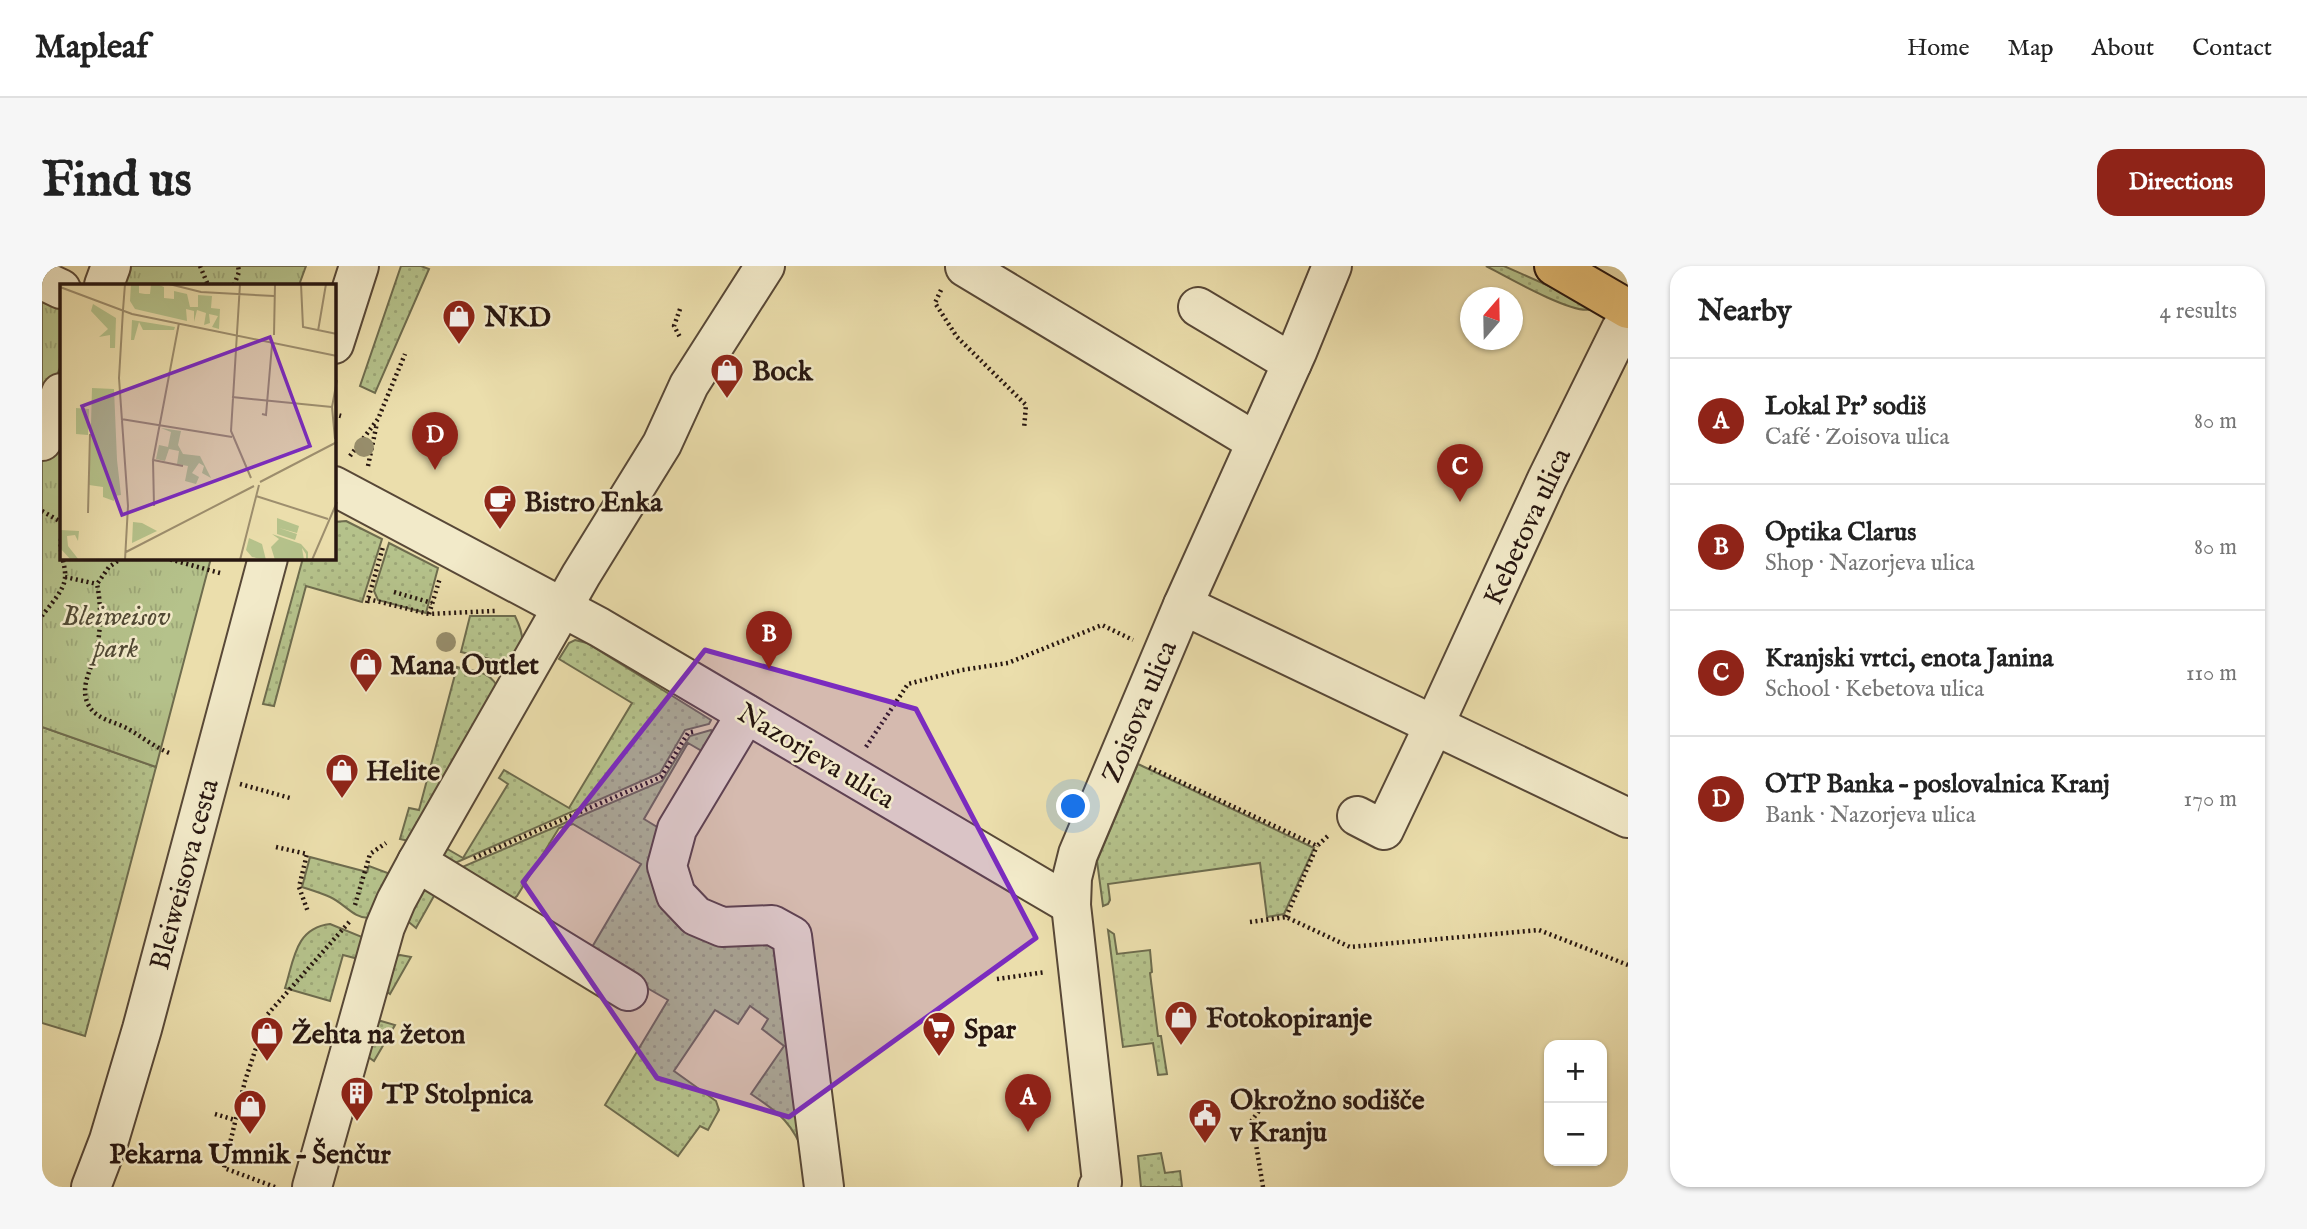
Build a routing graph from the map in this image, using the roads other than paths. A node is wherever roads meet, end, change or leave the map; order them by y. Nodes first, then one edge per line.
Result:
1 (111, 266) edge
2 (359, 266) edge
3 (765, 266) edge
4 (1332, 266) edge
5 (1554, 266) edge
6 (955, 273) edge
7 (42, 280) edge
8 (104, 284) edge
9 (60, 289) edge
10 (1198, 307) dead end
11 (1625, 319) edge
12 (336, 338) edge
13 (1292, 363) junction
14 (60, 396) edge
15 (42, 441) edge
16 (1256, 442) junction
17 (349, 474) edge
18 (267, 560) edge
19 (1184, 605) junction
20 (561, 609) junction
21 (746, 714) junction
22 (1434, 725) junction
23 (1357, 816) road end
24 (1628, 818) edge
25 (414, 860) junction
26 (1071, 905) junction
27 (628, 991) dead end
28 (1103, 1186) edge
29 (91, 1187) edge
30 (312, 1187) edge
31 (824, 1187) edge

1 - 8 street
2 - 12 street
3 - 20 street
4 - 13 street, Zoisova ulica
5 - 11 main road
6 - 16 street
7 - 9 street
10 - 13 street
11 - 22 street, Kebetova ulica
13 - 16 street, Zoisova ulica
14 - 15 street
16 - 19 street, Zoisova ulica
17 - 20 street, Nazorjeva ulica
18 - 29 street, Bleiweisova cesta
19 - 22 street
19 - 26 street, Zoisova ulica
20 - 21 street, Nazorjeva ulica
20 - 25 street
21 - 26 street, Nazorjeva ulica
21 - 31 street
22 - 23 street, Kebetova ulica
22 - 24 street
25 - 27 street
25 - 30 street
26 - 28 street, Zoisova ulica

